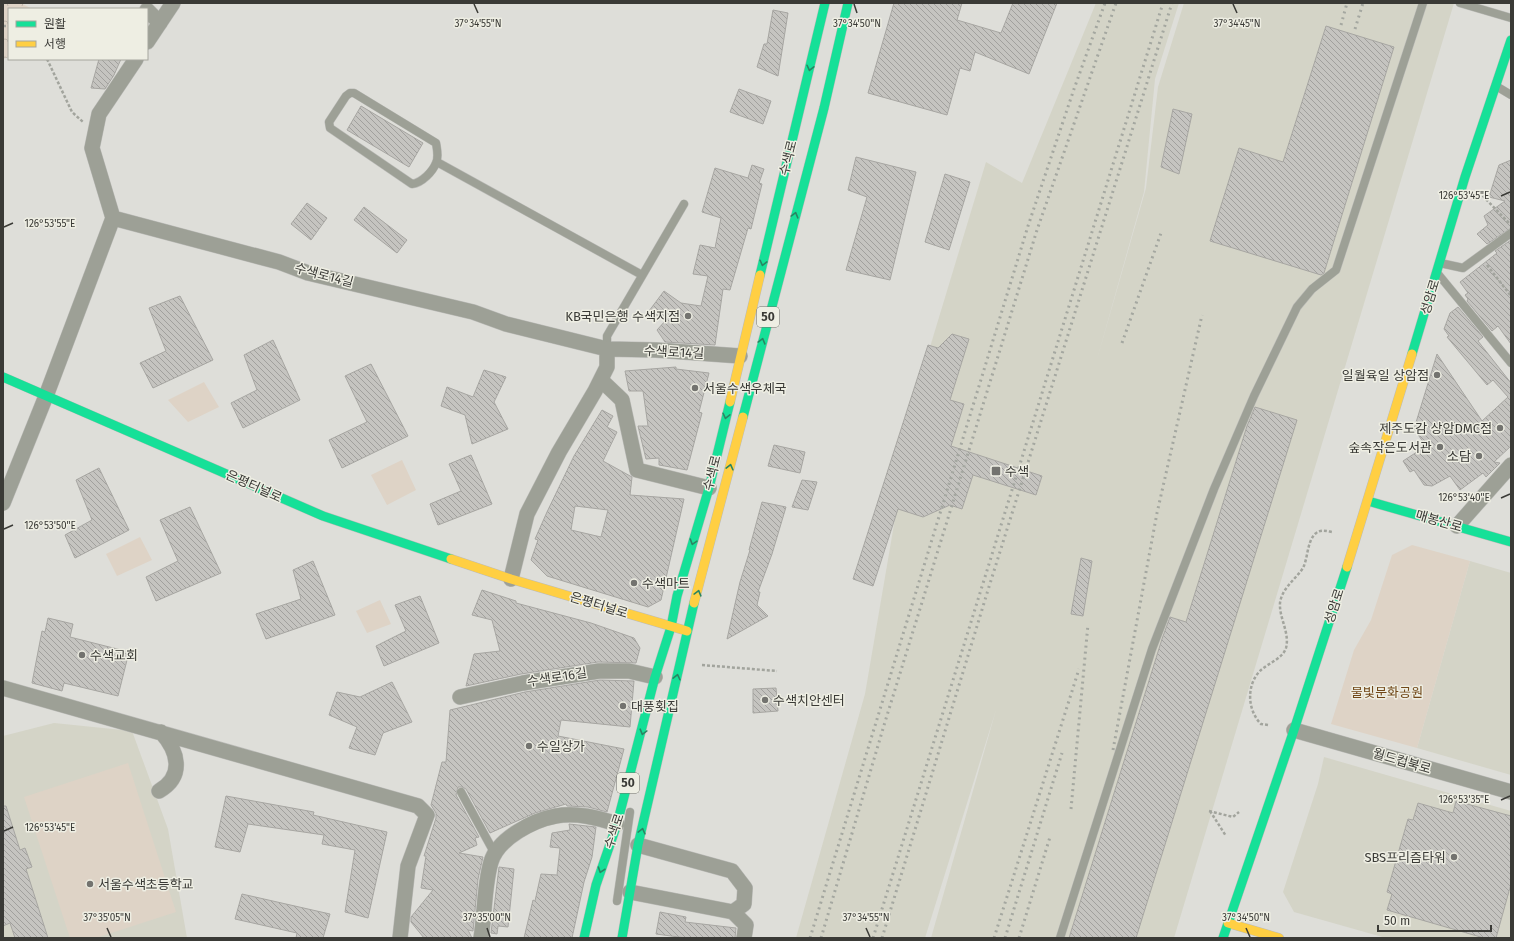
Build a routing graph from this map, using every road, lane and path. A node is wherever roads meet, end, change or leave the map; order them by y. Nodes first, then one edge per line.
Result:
1 (174, 3) edge
2 (825, 3) edge
3 (848, 3) edge
4 (1423, 3) edge
5 (1460, 3) edge
6 (148, 10) edge
7 (1511, 18) edge
8 (160, 24) junction
9 (1511, 40) edge
10 (148, 41) edge
11 (816, 41) junction
12 (831, 48) junction
13 (47, 60) edge
14 (135, 60) edge
15 (1496, 86) junction
16 (1511, 95) edge
17 (95, 132) junction
18 (437, 162) junction
19 (1465, 177) junction
20 (684, 204) dead end
21 (113, 218) junction
22 (1511, 226) edge
23 (1511, 233) edge
24 (1481, 256) junction
25 (1438, 268) junction
26 (642, 275) junction
27 (1511, 296) edge
28 (607, 349) junction
29 (740, 356) junction
30 (1511, 364) edge
31 (3, 377) edge
32 (601, 380) junction
33 (46, 396) junction
34 (1511, 465) edge
35 (709, 488) junction
36 (1368, 501) junction
37 (3, 503) edge
38 (1456, 526) junction
39 (1332, 532) dead end
40 (1511, 542) edge
41 (511, 579) junction
42 (671, 627) junction
43 (687, 631) junction
44 (702, 665) dead end
45 (777, 671) dead end
46 (655, 677) junction
47 (3, 688) edge
48 (460, 697) dead end
49 (1268, 725) dead end
50 (1294, 730) junction
51 (161, 732) junction
52 (633, 765) junction
53 (159, 791) dead end
54 (461, 792) dead end
55 (1511, 792) edge
56 (1239, 812) dead end
57 (617, 824) junction
58 (1226, 836) dead end
59 (638, 845) junction
60 (495, 854) junction
61 (630, 892) junction
62 (616, 907) dead end
63 (733, 912) junction
64 (1228, 923) junction
65 (400, 938) edge
66 (481, 938) edge
67 (584, 938) edge
68 (622, 938) edge
69 (744, 938) edge
70 (1060, 938) edge
71 (1223, 938) edge
72 (1279, 938) edge

1 - 8 street
2 - 11 main road, 수색로 / 50
3 - 12 main road, 수색로 / 50
4 - 70 lane
5 - 7 lane
6 - 8 street
8 - 10 street
9 - 15 main road, 성암로
11 - 12 main road
11 -> 29 main road, 수색로 / 50
43 -> 12 main road, 수색로 / 50
13 - 17 path
14 - 17 street
15 - 16 lane
15 - 19 main road, 성암로
17 - 21 street
18 - 18 lane
18 - 26 lane
19 - 22 path
19 - 25 main road, 성암로
20 - 26 lane
21 - 28 street, 수색로14길
21 - 33 street
23 - 24 lane
24 - 25 lane
24 - 27 path
25 - 30 lane, 성암로
25 - 36 main road, 성암로
26 - 28 lane
28 - 29 street, 수색로14길
28 - 32 street
29 -> 35 main road, 수색로 / 50
31 - 33 main road, 은평터널로
32 - 35 street
32 - 41 street
33 - 37 street
33 - 41 main road, 은평터널로
34 - 38 street
35 -> 42 main road, 수색로 / 50
36 - 38 main road, 매봉산로
36 - 50 main road, 성암로
38 - 40 main road, 매봉산로
39 - 49 path
41 - 42 main road, 은평터널로
42 - 43 main road, 은평터널로
42 - 46 main road, 수색로 / 50
59 -> 43 main road, 수색로 / 50
44 - 45 path
46 - 48 street, 수색로16길
46 -> 52 main road, 수색로 / 50
47 - 51 street
50 - 55 street, 월드컵북로
50 - 64 main road, 성암로
51 - 53 street
51 - 65 street
52 - 57 main road, 수색로 / 50
52 - 62 lane
54 - 60 lane
56 - 58 path
57 - 60 street
57 -> 67 main road, 수색로 / 50
59 - 61 main road, 수색로 / 50
59 - 63 street
60 - 66 street
61 - 63 street
61 - 68 main road, 수색로 / 50
63 - 69 street
64 - 71 main road, 성암로
64 - 72 main road

